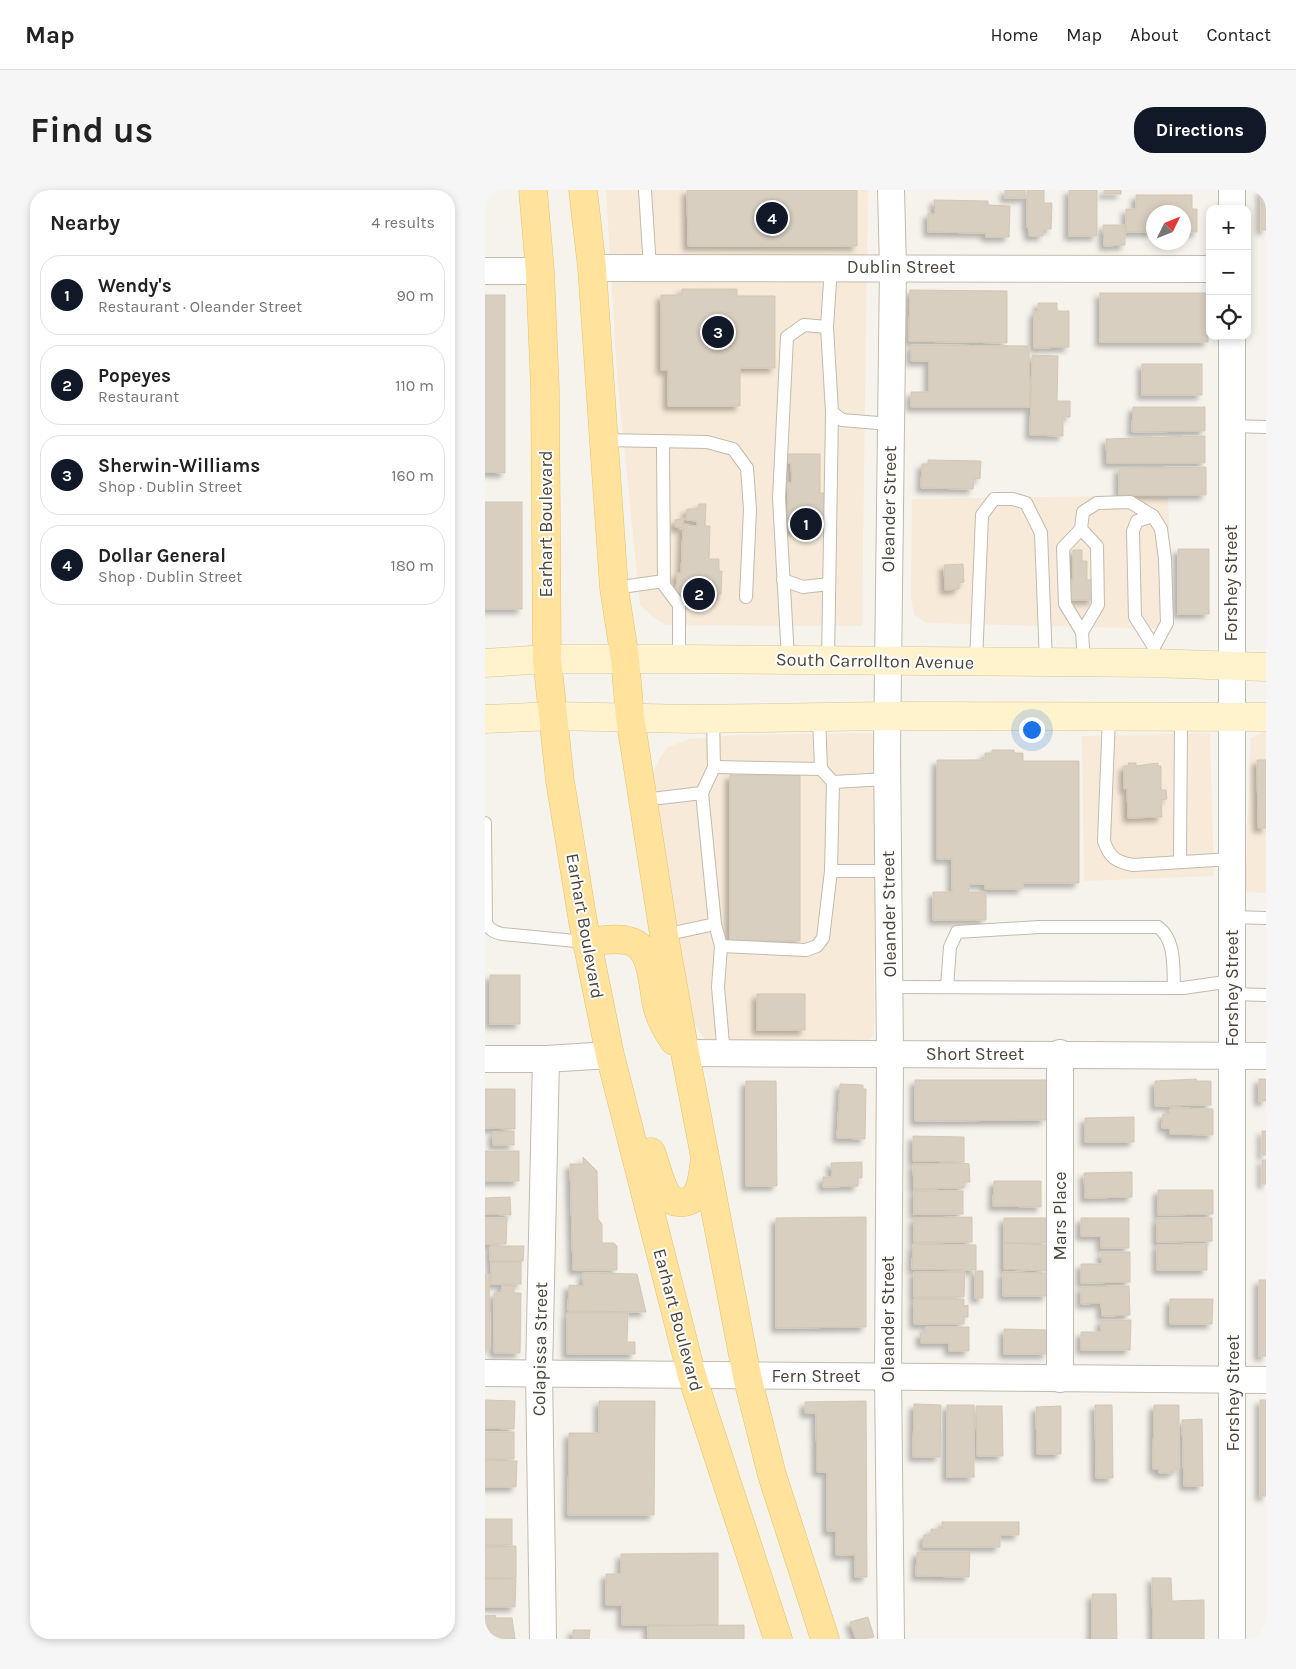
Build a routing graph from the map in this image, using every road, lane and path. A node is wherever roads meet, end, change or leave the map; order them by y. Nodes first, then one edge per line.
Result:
1 (533, 190) edge
2 (583, 190) edge
3 (645, 190) edge
4 (891, 190) edge
5 (1232, 190) edge
6 (1232, 205) edge
7 (831, 267) junction
8 (893, 267) junction
9 (591, 268) junction
10 (650, 268) junction
11 (1206, 269) edge
12 (485, 271) edge
13 (541, 271) junction
14 (827, 327) junction
15 (1232, 340) edge
16 (832, 412) junction
17 (890, 424) junction
18 (1231, 426) junction
19 (1266, 427) edge
20 (604, 440) junction
21 (663, 441) junction
22 (1153, 516) junction
23 (1081, 529) junction
24 (783, 580) junction
25 (665, 581) junction
26 (829, 584) junction
27 (614, 588) junction
28 (746, 597) dead end
29 (1082, 632) junction
30 (1153, 655) junction
31 (625, 659) junction
32 (679, 659) junction
33 (547, 660) junction
34 (788, 660) junction
35 (828, 660) junction
36 (887, 660) junction
37 (976, 662) junction
38 (485, 663) edge
39 (1046, 663) junction
40 (1083, 663) junction
41 (1231, 667) junction
42 (1266, 667) edge
43 (553, 716) junction
44 (887, 716) junction
45 (1266, 716) edge
46 (819, 717) junction
47 (1109, 717) junction
48 (1181, 717) junction
49 (1233, 717) junction
50 (630, 718) junction
51 (713, 718) junction
52 (485, 719) edge
53 (715, 766) junction
54 (821, 769) junction
55 (887, 779) junction
56 (833, 782) junction
57 (702, 793) junction
58 (643, 800) junction
59 (485, 823) edge
60 (1232, 859) junction
61 (1180, 862) junction
62 (888, 870) junction
63 (831, 871) junction
64 (1232, 917) junction
65 (1266, 918) edge
66 (715, 924) junction
67 (664, 934) junction
68 (586, 942) junction
69 (721, 946) junction
70 (947, 987) junction
71 (889, 988) junction
72 (1174, 988) junction
73 (1232, 988) junction
74 (1266, 995) edge
75 (685, 1053) junction
76 (1060, 1053) junction
77 (890, 1054) junction
78 (610, 1055) junction
79 (724, 1055) junction
80 (1231, 1056) junction
81 (1266, 1056) edge
82 (485, 1059) edge
83 (546, 1059) junction
84 (619, 1088) junction
85 (705, 1158) junction
86 (539, 1372) junction
87 (485, 1373) edge
88 (691, 1376) junction
89 (747, 1376) junction
90 (888, 1376) junction
91 (1060, 1379) junction
92 (1266, 1380) edge
93 (1234, 1381) junction
94 (543, 1639) edge
95 (778, 1639) edge
96 (825, 1639) edge
97 (891, 1639) edge
98 (1232, 1639) edge

1 - 13 main road, Earhart Boulevard
2 - 9 main road
3 - 10 lane
4 - 8 street, Oleander Street
5 - 6 street
7 - 8 street, Dublin Street
7 - 10 street, Dublin Street
7 - 14 lane
8 - 11 street, Dublin Street
8 - 17 street, Oleander Street
9 - 10 street, Dublin Street
9 - 20 main road
12 - 13 street
13 - 33 main road, Earhart Boulevard
14 - 16 lane
14 - 24 lane
15 - 18 street, Forshey Street
16 - 17 lane
16 - 26 lane
17 - 36 street, Oleander Street
18 - 19 lane
18 - 41 street, Forshey Street
20 - 21 lane
20 - 27 main road
21 - 25 lane
21 - 28 lane
22 - 23 lane
22 - 30 lane
22 - 30 lane
23 - 29 lane
23 - 29 lane
24 - 26 lane
24 - 34 lane
25 - 27 lane
25 - 32 lane
26 - 35 lane
27 - 31 main road
29 - 40 lane
30 - 40 main road, South Carrollton Avenue
30 - 41 main road, South Carrollton Avenue
31 - 32 main road, South Carrollton Avenue
31 - 33 main road, South Carrollton Avenue
31 - 50 main road
32 - 34 main road, South Carrollton Avenue
33 - 38 main road, South Carrollton Avenue
33 - 43 main road, Earhart Boulevard
34 - 35 main road, South Carrollton Avenue
35 - 36 main road, South Carrollton Avenue
36 - 37 main road, South Carrollton Avenue
36 - 44 street, Oleander Street
37 - 39 main road, South Carrollton Avenue
37 - 39 lane
39 - 40 main road, South Carrollton Avenue
41 - 42 main road, South Carrollton Avenue
41 - 49 street, Forshey Street
43 - 50 main road
43 - 52 main road
43 - 68 main road, Earhart Boulevard
44 - 46 main road
44 - 47 main road
44 - 55 street, Oleander Street
45 - 49 main road
46 - 51 main road
46 - 54 lane
47 - 48 main road
47 - 61 lane
48 - 49 main road
48 - 61 lane
49 - 60 street, Forshey Street
50 - 51 main road
50 - 58 main road
51 - 53 lane
53 - 54 lane
53 - 57 lane
54 - 56 lane
55 - 56 lane
55 - 62 street, Oleander Street
56 - 63 lane
57 - 58 lane
57 - 66 lane
58 - 67 main road
59 - 68 lane
60 - 61 lane
60 - 64 street, Forshey Street
62 - 63 lane
62 - 71 street, Oleander Street
63 - 69 lane
64 - 65 lane
64 - 73 street, Forshey Street
66 - 67 lane
66 - 69 lane
67 - 75 main road
68 - 75 main road
68 - 78 main road, Earhart Boulevard
69 - 79 lane
70 - 71 lane
70 - 72 lane
70 - 72 lane
71 - 77 street, Oleander Street
72 - 73 lane
73 - 74 lane
73 - 80 street, Forshey Street
75 - 79 street, Short Street
75 - 85 main road
76 - 77 street, Short Street
76 - 80 street, Short Street
76 - 91 street, Mars Place
77 - 79 street, Short Street
77 - 90 street, Oleander Street
78 - 83 street
78 - 84 main road, Earhart Boulevard
80 - 81 street, Short Street
80 - 93 street, Forshey Street
82 - 83 street
83 - 86 street, Colapissa Street
84 - 85 main road
84 - 88 main road, Earhart Boulevard
85 - 89 main road
86 - 87 street, Fern Street
86 - 88 street, Fern Street
86 - 94 street, Colapissa Street
88 - 89 street, Fern Street
88 - 95 main road, Earhart Boulevard
89 - 90 street, Fern Street
89 - 96 main road
90 - 91 street, Fern Street
90 - 97 street, Oleander Street
91 - 93 street, Fern Street
92 - 93 street, Fern Street
93 - 98 street, Forshey Street

